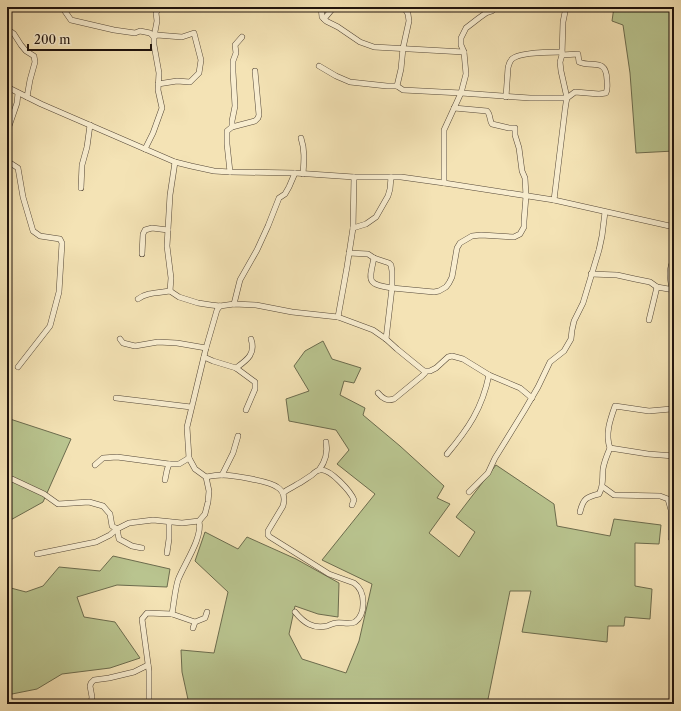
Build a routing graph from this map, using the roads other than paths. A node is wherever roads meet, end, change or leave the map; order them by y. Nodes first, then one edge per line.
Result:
1 (62, 7) edge
2 (159, 7) edge
3 (321, 7) edge
4 (334, 7) edge
5 (404, 7) edge
6 (496, 7) edge
7 (566, 7) edge
8 (324, 19) junction
9 (7, 29) edge
10 (154, 37) junction
11 (242, 37) dead end
12 (403, 48) junction
13 (464, 52) junction
14 (562, 53) junction
15 (319, 66) dead end
16 (256, 71) dead end
17 (158, 84) junction
18 (397, 86) junction
19 (7, 87) edge
20 (18, 92) junction
21 (461, 93) junction
22 (506, 96) junction
23 (27, 97) junction
24 (567, 98) junction
25 (454, 108) junction
26 (9, 121) edge
27 (90, 125) junction
28 (232, 127) junction
29 (7, 132) edge
30 (301, 138) dead end
31 (145, 148) junction
32 (7, 161) edge
33 (175, 162) junction
34 (230, 172) junction
35 (295, 173) junction
36 (303, 174) junction
37 (354, 177) junction
38 (391, 177) junction
39 (444, 183) junction
40 (81, 188) dead end
41 (526, 196) junction
42 (554, 200) junction
43 (605, 212) junction
44 (674, 227) edge
45 (352, 228) junction
46 (168, 230) junction
47 (349, 253) junction
48 (142, 254) dead end
49 (374, 258) junction
50 (674, 258) edge
51 (591, 274) junction
52 (657, 287) junction
53 (392, 288) junction
54 (673, 290) edge
55 (170, 291) junction
56 (138, 300) dead end
57 (234, 304) junction
58 (220, 306) junction
59 (338, 317) junction
60 (649, 320) dead end
61 (386, 338) junction
62 (120, 339) dead end
63 (251, 339) dead end
64 (206, 348) junction
65 (204, 357) junction
66 (18, 367) dead end
67 (236, 368) junction
68 (424, 371) junction
69 (489, 375) junction
70 (378, 393) dead end
71 (116, 398) dead end
72 (532, 398) junction
73 (191, 407) junction
74 (674, 408) edge
75 (246, 410) dead end
76 (238, 436) dead end
77 (326, 442) dead end
78 (610, 448) junction
79 (447, 454) dead end
80 (674, 456) edge
81 (190, 458) junction
82 (169, 464) junction
83 (95, 465) dead end
84 (319, 470) junction
85 (222, 475) junction
86 (206, 477) junction
87 (12, 479) dead end
88 (165, 480) dead end
89 (602, 487) junction
90 (469, 492) dead end
91 (283, 493) junction
92 (352, 505) dead end
93 (580, 512) dead end
94 (199, 521) junction
95 (169, 522) junction
96 (117, 528) junction
97 (674, 543) edge
98 (142, 548) dead end
99 (166, 553) dead end
100 (37, 554) dead end
101 (207, 612) dead end
102 (295, 612) dead end
103 (172, 614) junction
104 (195, 622) junction
105 (193, 628) dead end
106 (148, 665) junction
107 (92, 698) junction
108 (90, 704) edge
109 (96, 704) edge
110 (149, 704) edge

1 - 10 street
2 - 10 street
3 - 8 street
4 - 8 street
5 - 12 street
6 - 13 street
7 - 14 street
8 - 12 street
9 - 23 street
10 - 17 street
10 - 17 street
11 - 28 street
12 - 13 street
12 - 18 street
13 - 21 street
14 - 22 street
14 - 24 street
14 - 24 street
15 - 18 street
16 - 28 street
17 - 31 street
18 - 21 street
19 - 20 street
20 - 23 street
20 - 26 street
21 - 22 street
21 - 25 street
22 - 24 street
23 - 27 street
24 - 42 street
25 - 39 street
25 - 41 street
26 - 29 street
27 - 31 street
27 - 40 street
28 - 34 street
30 - 36 street
31 - 33 street
32 - 66 street
33 - 34 street
33 - 46 street
34 - 35 street
35 - 36 street
35 - 57 street
36 - 37 street
37 - 38 street
37 - 45 street
38 - 39 street
38 - 45 street
39 - 41 street
41 - 42 street
41 - 53 street
42 - 43 street
43 - 44 street
43 - 51 street
45 - 47 street
46 - 48 street
46 - 55 street
47 - 49 street
47 - 59 street
49 - 53 street
49 - 53 street
50 - 54 street
51 - 52 street
51 - 72 street
52 - 54 street
52 - 60 street
53 - 61 street
55 - 56 street
55 - 58 street
57 - 58 street
57 - 59 street
58 - 64 street
59 - 61 street
61 - 68 street
62 - 64 street
63 - 67 street
64 - 65 street
65 - 67 street
65 - 73 street
67 - 75 street
68 - 69 street
68 - 70 street
69 - 72 street
69 - 79 street
71 - 73 street
72 - 90 street
73 - 81 street
74 - 78 street
76 - 85 street
77 - 84 street
78 - 80 street
78 - 89 street
81 - 82 street
81 - 86 street
82 - 83 street
82 - 88 street
84 - 91 street
84 - 92 street
85 - 86 street
85 - 91 street
86 - 94 street
87 - 96 street
89 - 93 street
89 - 97 street
91 - 102 street
94 - 95 street
94 - 103 street
95 - 96 street
95 - 99 street
96 - 98 street
96 - 100 street
101 - 104 street
103 - 104 street
103 - 106 street
104 - 105 street
106 - 107 street
106 - 110 street
107 - 108 street
107 - 109 street

